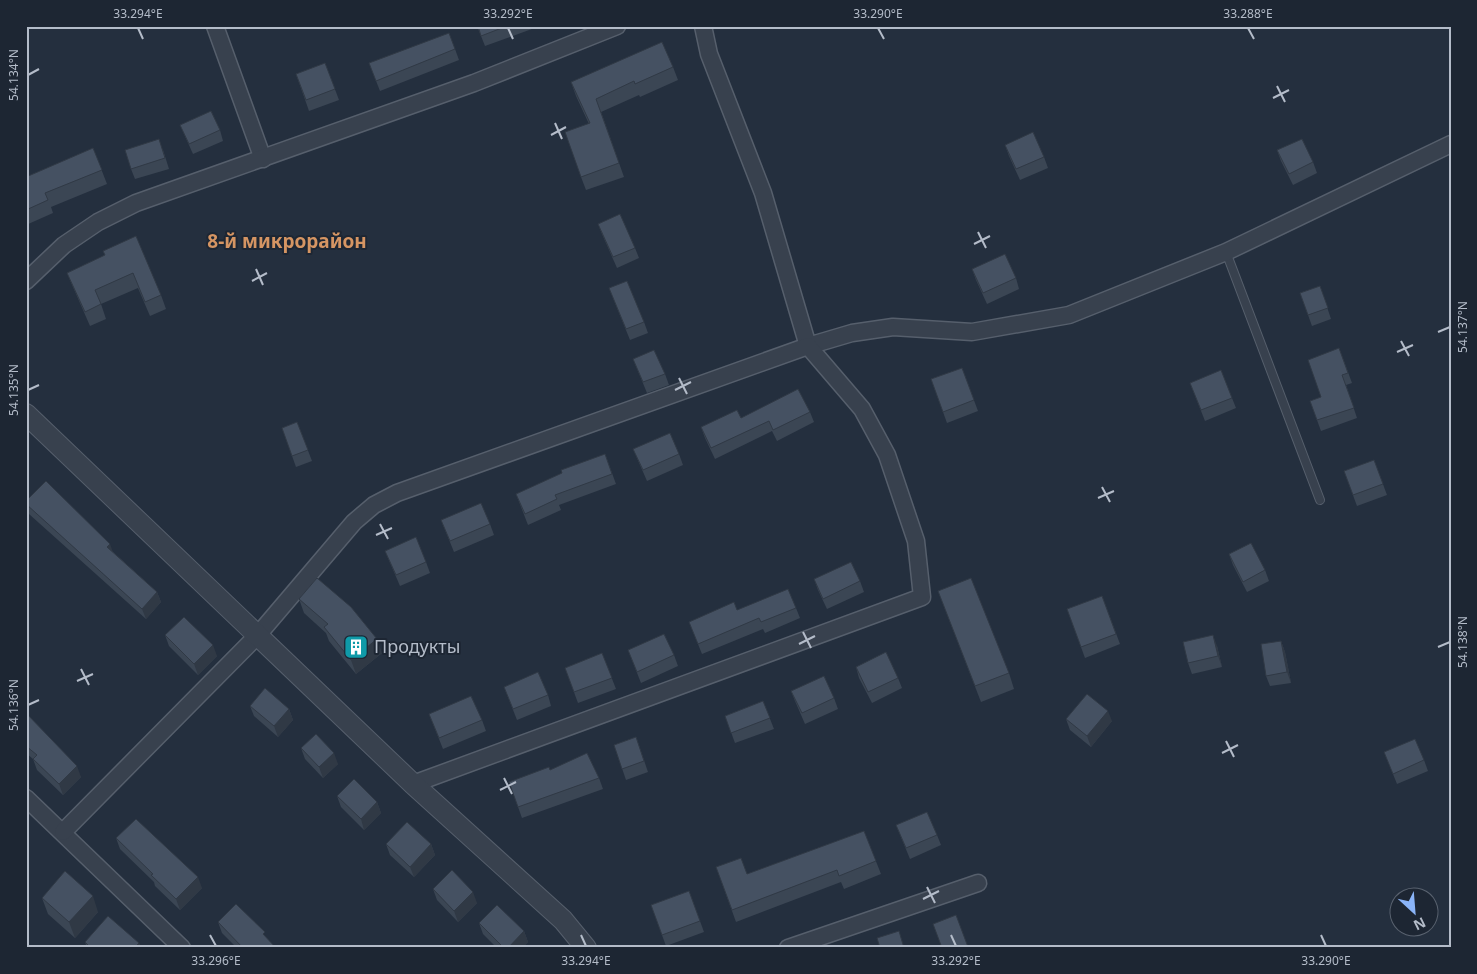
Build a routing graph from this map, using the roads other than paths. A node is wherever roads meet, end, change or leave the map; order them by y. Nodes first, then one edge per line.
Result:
1 (215, 26) edge
2 (617, 26) edge
3 (703, 26) edge
4 (1451, 144) edge
5 (263, 159) junction
6 (1226, 252) junction
7 (26, 281) edge
8 (808, 346) junction
9 (26, 414) edge
10 (1320, 500) dead end
11 (258, 636) junction
12 (413, 784) junction
13 (26, 798) edge
14 (63, 832) junction
15 (978, 883) dead end
16 (182, 948) edge
17 (586, 948) edge
18 (788, 948) edge

1 - 5 street
2 - 5 street
3 - 8 street
4 - 6 street
5 - 7 street
6 - 8 street
6 - 10 lane
8 - 11 street
8 - 12 street
9 - 11 street
11 - 12 street
11 - 14 street
12 - 17 street
13 - 14 street
14 - 16 street
15 - 18 street

